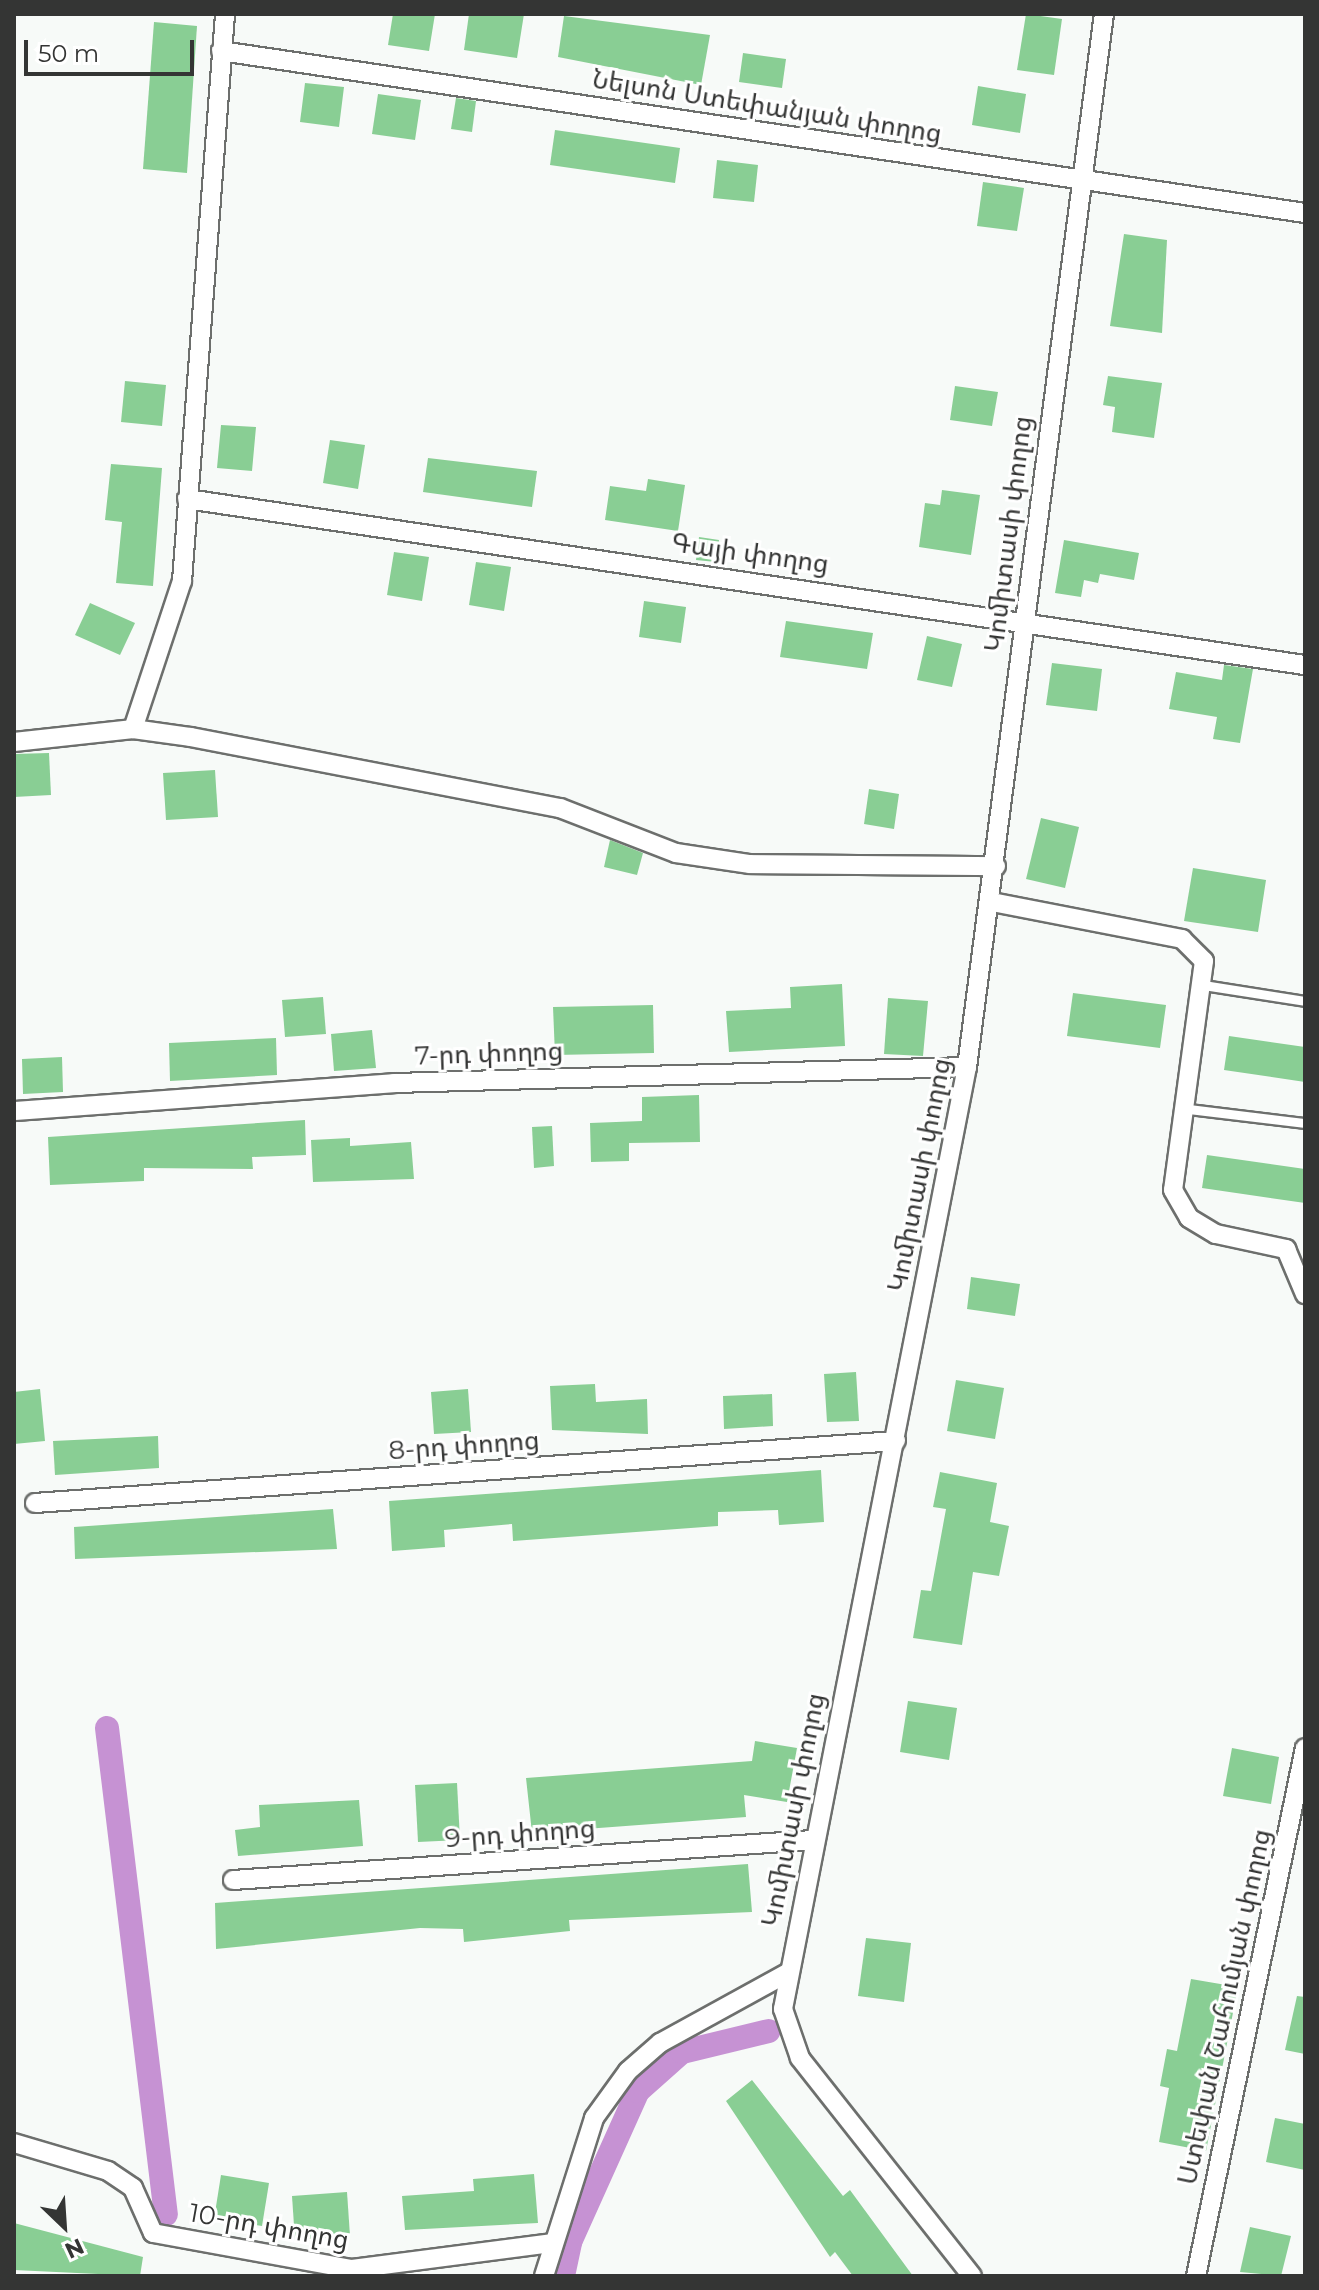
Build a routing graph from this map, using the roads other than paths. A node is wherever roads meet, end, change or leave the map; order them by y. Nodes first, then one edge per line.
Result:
1 (225, 14) edge
2 (1104, 14) edge
3 (221, 51) junction
4 (1082, 180) junction
5 (1305, 213) edge
6 (187, 499) junction
7 (1023, 620) junction
8 (1305, 665) edge
9 (133, 729) junction
10 (14, 742) edge
11 (996, 866) junction
12 (992, 902) junction
13 (1203, 985) junction
14 (1305, 1001) edge
15 (967, 1067) junction
16 (1189, 1109) junction
17 (14, 1111) edge
18 (1305, 1123) edge
19 (1305, 1294) edge
20 (896, 1441) junction
21 (35, 1503) dead end
22 (1305, 1748) edge
23 (812, 1840) junction
24 (233, 1880) dead end
25 (789, 1972) junction
26 (14, 2143) edge
27 (551, 2243) junction
28 (351, 2272) edge
29 (544, 2276) edge
30 (972, 2276) edge
31 (1196, 2276) edge

1 - 3 street
2 - 4 street, Կոմիտասի փողոց
3 - 4 street, Նելսոն Ստեփանյան փողոց
3 - 6 street
4 - 5 street, Նելսոն Ստեփանյան փողոց
4 - 7 street, Կոմիտասի փողոց
6 - 7 street, Գայի փողոց
6 - 9 street
7 - 8 street, Գայի փողոց
7 - 11 street, Կոմիտասի փողոց
9 - 10 street
9 - 11 street
11 - 12 street, Կոմիտասի փողոց
12 - 13 street
12 - 15 street, Կոմիտասի փողոց
13 - 14 lane
13 - 16 street
15 - 17 street, 7-րդ փողոց
15 - 20 street, Կոմիտասի փողոց
16 - 18 lane
16 - 19 street
20 - 21 street, 8-րդ փողոց
20 - 23 street, Կոմիտասի փողոց
22 - 31 street, Ստեփան Շահումյան փողոց
23 - 24 street, 9-րդ փողոց
23 - 25 street, Կոմիտասի փողոց
25 - 27 street
25 - 30 street, Կոմիտասի փողոց
26 - 28 street, 10-րդ փողոց
27 - 28 street, 10-րդ փողոց
27 - 29 street

